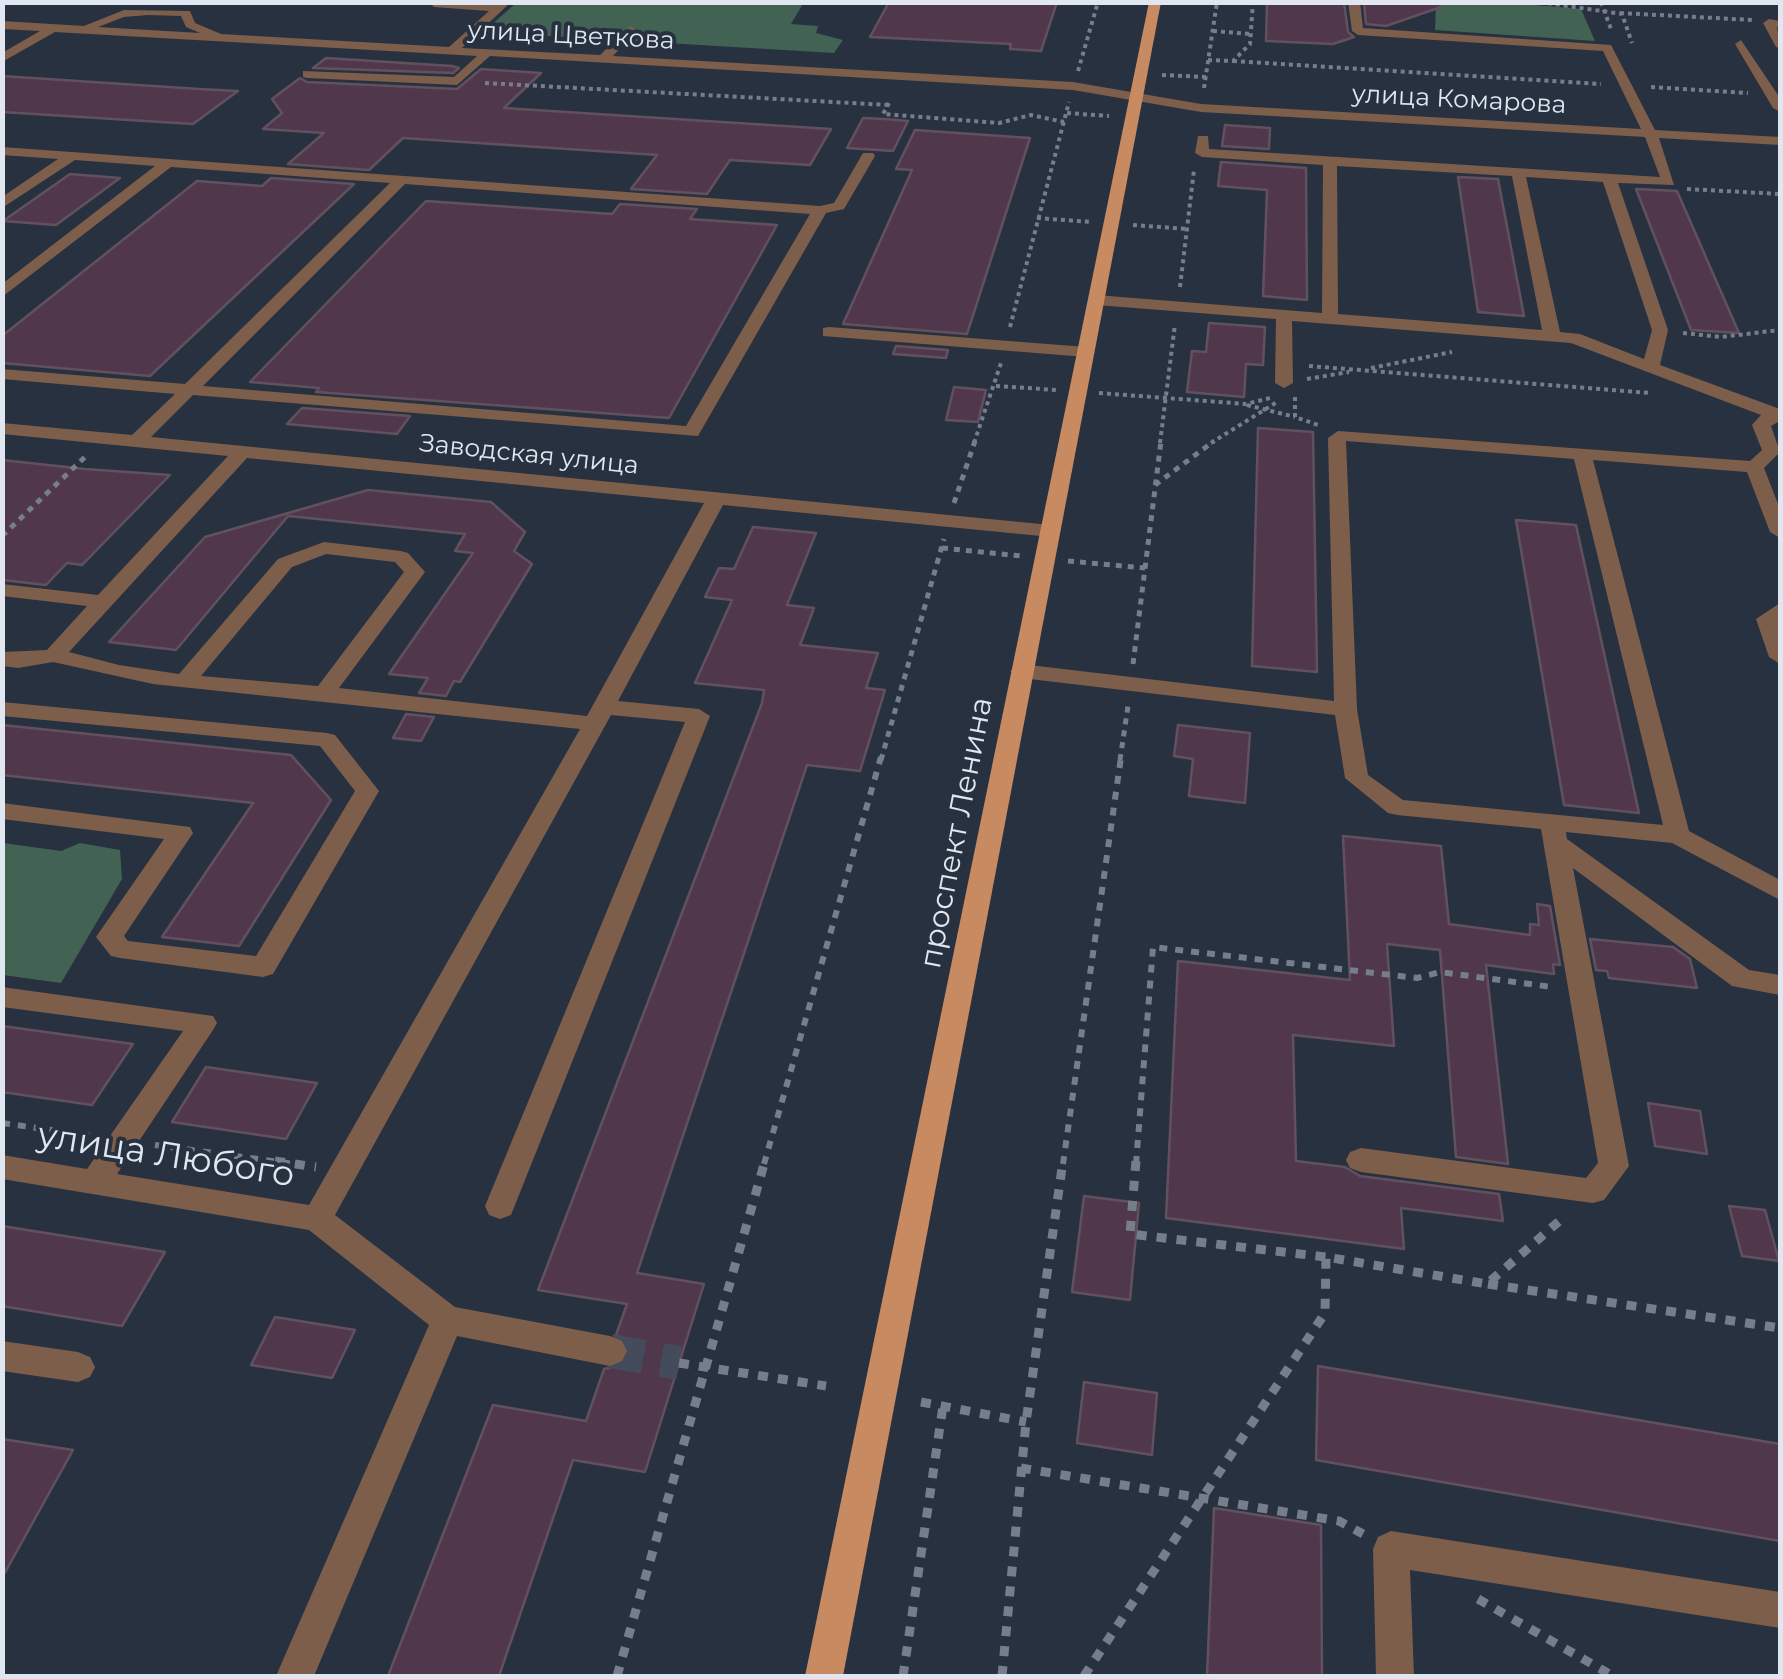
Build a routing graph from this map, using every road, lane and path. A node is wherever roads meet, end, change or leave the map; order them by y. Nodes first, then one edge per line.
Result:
1 (128, 2) edge
2 (1098, 2) edge
3 (1155, 2) edge
4 (1217, 2) edge
5 (1253, 2) edge
6 (1354, 2) edge
7 (1540, 2) edge
8 (434, 4) edge
9 (503, 5) edge
10 (1604, 12) dead end
11 (1622, 14) junction
12 (106, 17) junction
13 (1761, 21) dead end
14 (1780, 24) edge
15 (2, 25) edge
16 (53, 28) junction
17 (85, 30) junction
18 (630, 30) dead end
19 (1212, 31) junction
20 (1251, 34) junction
21 (234, 38) junction
22 (1741, 44) dead end
23 (1780, 44) edge
24 (450, 52) junction
25 (486, 54) junction
26 (1630, 55) dead end
27 (2, 58) edge
28 (603, 60) junction
29 (1208, 60) junction
30 (1233, 62) junction
31 (820, 72) junction
32 (1761, 73) junction
33 (306, 74) dead end
34 (1780, 74) edge
35 (457, 81) junction
36 (772, 86) dead end
37 (1074, 86) junction
38 (1632, 86) junction
39 (893, 94) dead end
40 (1773, 94) junction
41 (1136, 96) junction
42 (888, 105) junction
43 (1202, 108) junction
44 (1780, 108) edge
45 (1064, 122) junction
46 (1649, 134) junction
47 (1203, 139) dead end
48 (1780, 141) edge
49 (2, 152) edge
50 (72, 156) junction
51 (868, 156) dead end
52 (1330, 161) junction
53 (168, 163) junction
54 (1518, 173) junction
55 (1608, 178) junction
56 (401, 180) junction
57 (1682, 188) dead end
58 (1780, 194) edge
59 (2, 204) edge
60 (820, 210) junction
61 (2, 292) edge
62 (1096, 300) junction
63 (1177, 307) junction
64 (1284, 315) junction
65 (1330, 319) junction
66 (1010, 330) dead end
67 (830, 332) dead end
68 (1552, 336) junction
69 (1005, 348) dead end
70 (1458, 351) dead end
71 (1086, 352) junction
72 (1652, 367) junction
73 (1360, 370) junction
74 (2, 374) edge
75 (1288, 379) junction
76 (996, 386) junction
77 (188, 390) junction
78 (1078, 392) junction
79 (1664, 394) dead end
80 (1164, 398) junction
81 (1246, 404) junction
82 (1264, 409) junction
83 (1777, 414) edge
84 (1294, 417) junction
85 (2, 428) edge
86 (1345, 434) junction
87 (138, 441) junction
88 (97, 446) dead end
89 (243, 451) junction
90 (1582, 454) junction
91 (1754, 467) junction
92 (1154, 486) junction
93 (716, 499) junction
94 (948, 520) junction
95 (1051, 531) junction
96 (1780, 532) edge
97 (2, 536) edge
98 (2, 590) edge
99 (103, 602) junction
100 (1780, 609) edge
101 (54, 655) junction
102 (1780, 657) edge
103 (10, 660) edge
104 (1021, 672) junction
105 (187, 679) junction
106 (2, 680) edge
107 (1131, 682) junction
108 (324, 693) junction
109 (2, 709) edge
110 (1346, 709) junction
111 (600, 715) junction
112 (2, 810) edge
113 (1554, 833) junction
114 (1678, 835) junction
115 (1780, 891) edge
116 (1780, 985) edge
117 (1582, 991) junction
118 (2, 996) edge
119 (2, 1122) edge
120 (122, 1141) junction
121 (1361, 1160) dead end
122 (2, 1167) edge
123 (342, 1171) junction
124 (95, 1181) junction
125 (1593, 1191) junction
126 (500, 1206) dead end
127 (317, 1219) junction
128 (1326, 1257) junction
129 (1487, 1284) junction
130 (447, 1320) junction
131 (1780, 1328) edge
132 (610, 1351) tunnel mouth
133 (2, 1356) edge
134 (679, 1362) tunnel mouth
135 (78, 1367) dead end
136 (705, 1368) junction
137 (826, 1386) dead end
138 (921, 1402) dead end
139 (943, 1406) junction
140 (1026, 1422) junction
141 (1022, 1468) junction
142 (1204, 1497) junction
143 (1339, 1521) dead end
144 (1780, 1610) edge
145 (295, 1676) edge
146 (617, 1676) edge
147 (824, 1676) edge
148 (902, 1676) edge
149 (1002, 1676) edge
150 (1084, 1676) edge
151 (1395, 1676) edge

1 - 12 street
2 - 37 path
3 - 41 main road, проспект Ленина
4 - 19 path
5 - 20 path
6 - 38 street
7 - 11 path
8 - 9 street
9 - 24 street
10 - 11 path
11 - 13 path
11 - 26 path
12 - 17 street
12 - 21 street
14 - 23 street
15 - 16 street, улица Цветкова
16 - 17 street, улица Цветкова
16 - 27 street
17 - 21 street, улица Цветкова
18 - 28 street
19 - 20 path
19 - 29 path
20 - 30 path
21 - 24 street, улица Цветкова
22 - 32 street
24 - 25 street, улица Цветкова
25 - 28 street, улица Цветкова
25 - 35 street
28 - 31 street, улица Цветкова
29 - 30 path
29 - 43 path
30 - 38 path
31 - 36 street
31 - 37 street, улица Цветкова
32 - 34 street
32 - 40 street
33 - 35 street
35 - 42 path
37 - 41 street, улица Цветкова
37 - 45 path
38 - 40 path
38 - 46 street
39 - 42 path
40 - 44 street
41 - 43 street, улица Комарова
41 - 62 main road, проспект Ленина
42 - 45 path
43 - 46 street, улица Комарова
43 - 63 path
45 - 66 path
46 - 48 street, улица Комарова
46 - 55 street
47 - 52 street
49 - 50 street
50 - 53 street
50 - 59 street
51 - 60 street
52 - 54 street
52 - 65 street
53 - 56 street
53 - 61 street
54 - 55 street
54 - 68 street
55 - 72 street
56 - 60 street
56 - 77 street
57 - 58 path
60 - 77 street
62 - 63 street
62 - 71 main road, проспект Ленина
63 - 64 street
63 - 80 path
64 - 65 street
64 - 75 street
65 - 68 street
67 - 71 street
68 - 72 street
69 - 76 path
70 - 73 path
71 - 78 main road, проспект Ленина
72 - 83 street
73 - 75 path
73 - 75 path
73 - 79 path
74 - 77 street
75 - 81 path
75 - 82 path
75 - 84 path
76 - 78 path
76 - 94 path
77 - 87 street
78 - 80 path
78 - 95 main road, проспект Ленина
80 - 81 path
80 - 92 path
81 - 82 path
82 - 84 path
82 - 92 path
83 - 91 street
84 - 86 path
85 - 87 street, Заводская улица
86 - 90 street
86 - 110 street
87 - 89 street, Заводская улица
88 - 97 path
89 - 93 street, Заводская улица
89 - 99 street
90 - 91 street
90 - 114 street
91 - 96 street
92 - 107 path
93 - 94 street, Заводская улица
93 - 111 street
94 - 95 street, Заводская улица
94 - 136 path
95 - 104 main road, проспект Ленина
98 - 99 street
99 - 101 street
100 - 102 street
101 - 103 street
101 - 105 street
103 - 106 street
104 - 107 street
104 - 147 main road, проспект Ленина
105 - 108 street
105 - 108 street
107 - 110 street
107 - 140 path
108 - 111 street
109 - 112 street
110 - 113 street
111 - 123 street
111 - 126 street
113 - 114 street
113 - 116 street
113 - 117 street
114 - 115 street
117 - 125 street
117 - 128 path
118 - 120 street
119 - 120 path
120 - 123 path
120 - 124 street
121 - 125 street
122 - 124 street, улица Любого
123 - 127 street
124 - 127 street, улица Любого
125 - 129 path
127 - 130 street
128 - 129 path
128 - 142 path
129 - 131 path
130 - 132 street
130 - 145 street
133 - 135 street
134 - 136 path
136 - 137 path
136 - 146 path
138 - 139 path
139 - 140 path
139 - 148 path
140 - 141 path
141 - 142 path
141 - 149 path
142 - 143 path
142 - 150 path
144 - 151 street

